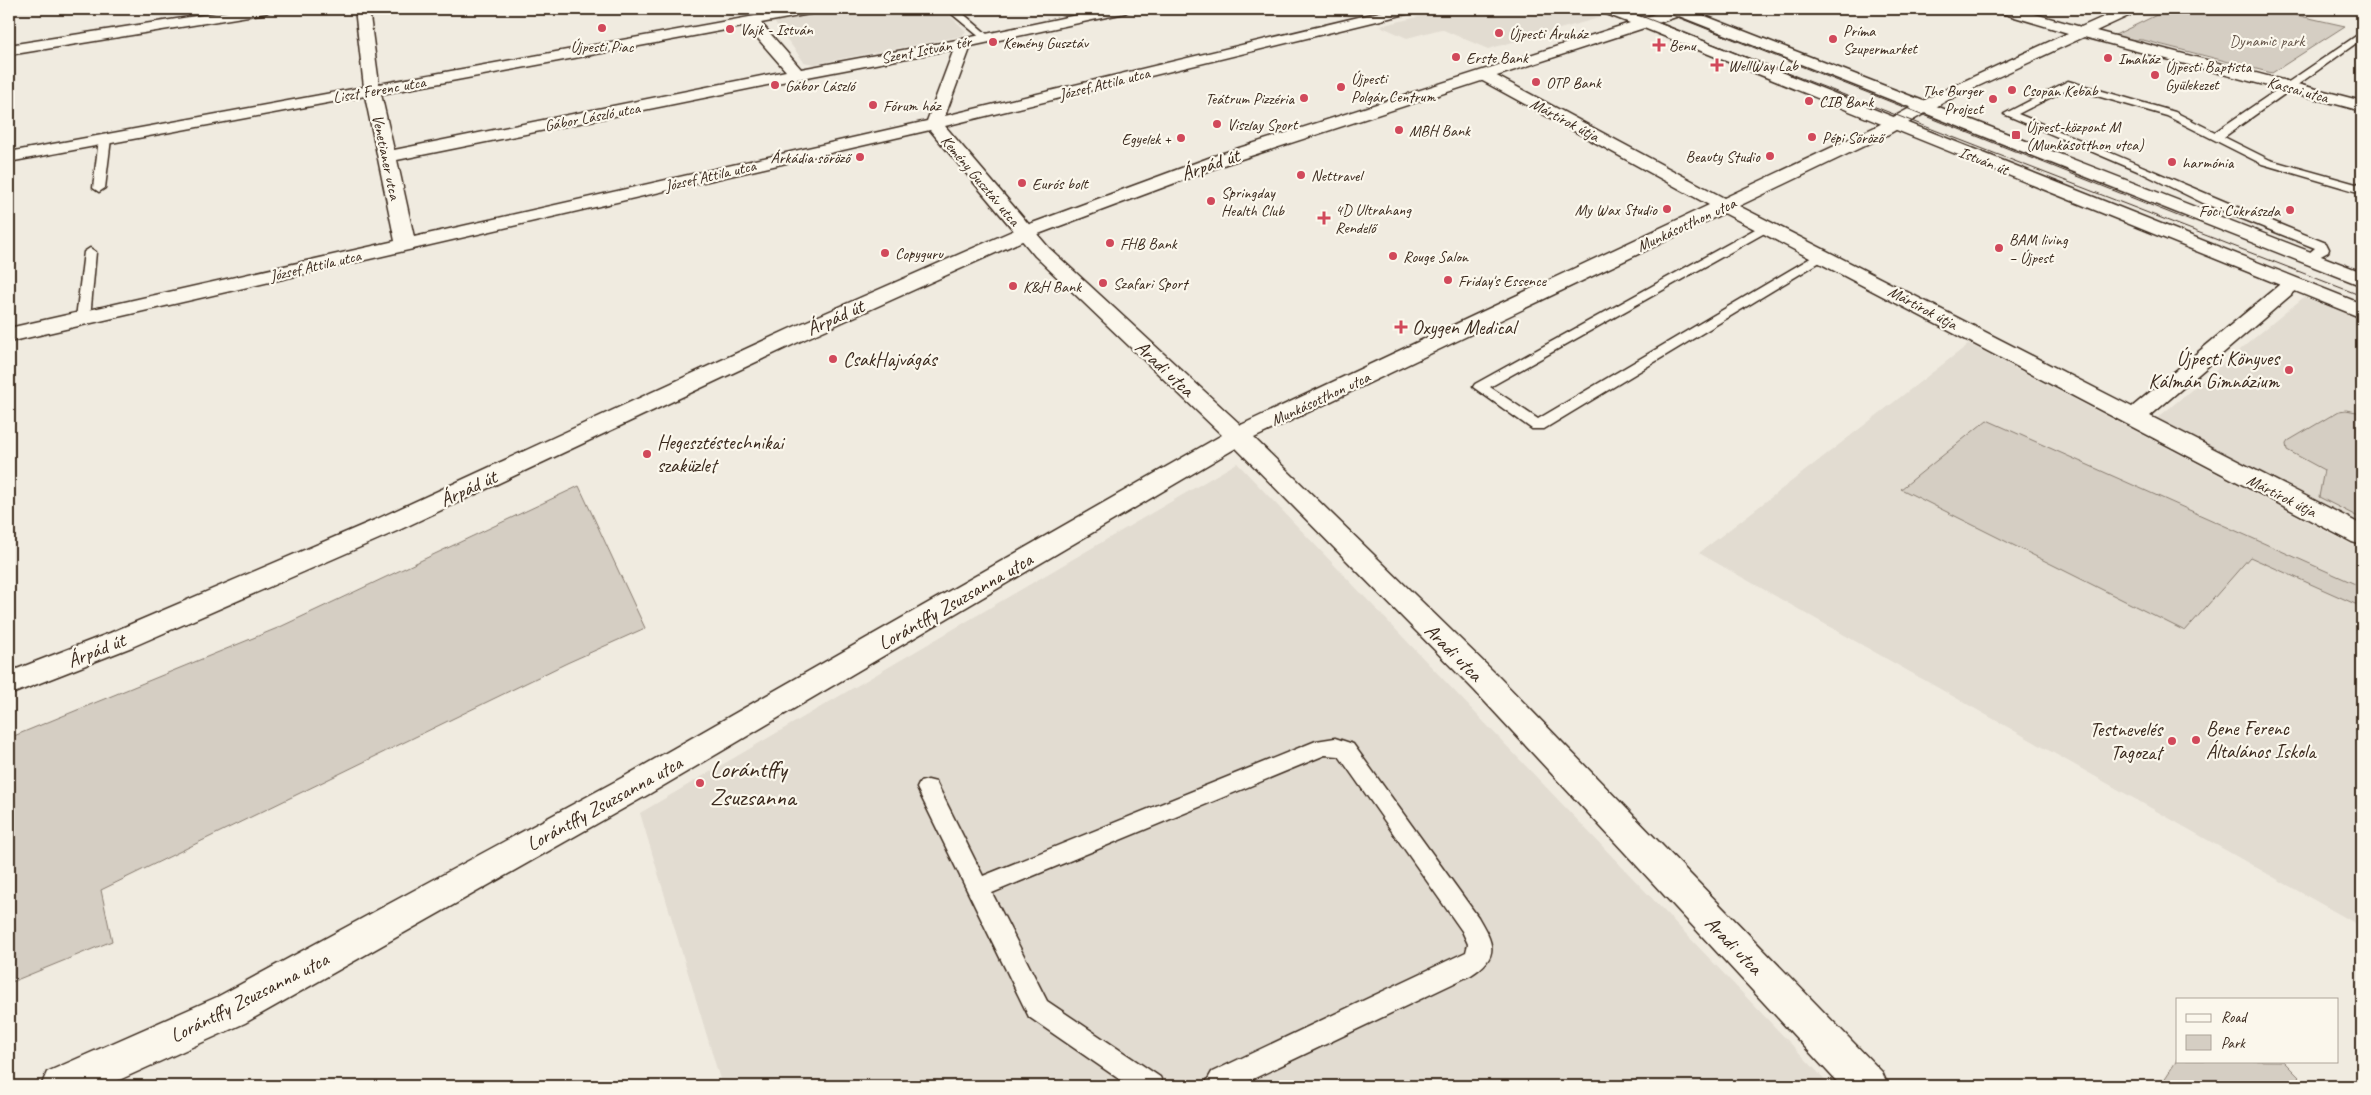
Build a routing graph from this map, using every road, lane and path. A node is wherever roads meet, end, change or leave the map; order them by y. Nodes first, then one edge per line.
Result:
1 (266, 9) edge
2 (362, 9) edge
3 (815, 9) edge
4 (956, 9) edge
5 (1125, 9) edge
6 (1409, 9) edge
7 (1606, 9) edge
8 (1679, 9) edge
9 (2003, 9) edge
10 (2132, 9) edge
11 (750, 20) junction
12 (1646, 23) junction
13 (2082, 31) junction
14 (2362, 35) edge
15 (985, 37) junction
16 (964, 43) junction
17 (9, 50) edge
18 (797, 74) junction
19 (1485, 76) junction
20 (2290, 87) junction
21 (372, 90) junction
22 (2362, 106) edge
23 (1924, 107) junction
24 (934, 124) junction
25 (1895, 124) junction
26 (2216, 138) junction
27 (105, 140) junction
28 (9, 157) edge
29 (387, 157) junction
30 (2362, 185) edge
31 (99, 188) dead end
32 (1725, 206) junction
33 (1766, 227) junction
34 (1026, 232) junction
35 (406, 244) junction
36 (90, 252) dead end
37 (1824, 256) junction
38 (2308, 259) junction
39 (2362, 279) edge
40 (2292, 284) junction
41 (2362, 312) edge
42 (83, 318) junction
43 (9, 335) edge
44 (2134, 418) junction
45 (1238, 436) junction
46 (2362, 536) edge
47 (9, 684) edge
48 (928, 788) dead end
49 (978, 888) junction
50 (61, 1086) edge
51 (1151, 1086) edge
52 (1217, 1086) edge
53 (1868, 1086) edge

1 - 17 street
2 - 21 street, Venetianer utca
3 - 11 street, Liszt Ferenc utca
4 - 15 lane
5 - 15 street, Szent István tér
6 - 24 street, József Attila utca
7 - 12 street, István út
8 - 12 street, Árpád út
8 - 23 street, István út
9 - 13 street, Kassai utca
10 - 13 street, Munkásotthon utca
11 - 18 street
11 - 21 street, Liszt Ferenc utca
12 - 19 street, Árpád út
12 - 25 street, István út
13 - 20 street, Kassai utca
13 - 23 street, Munkásotthon utca
14 - 20 lane
15 - 16 street, Szent István tér
16 - 18 street, Szent István tér
16 - 24 street, Kemény Gusztáv utca
18 - 29 street, Gábor László utca
19 - 32 street, Mártírok útja
19 - 34 street, Árpád út
20 - 22 street, Kassai utca
20 - 26 lane
21 - 27 street, Liszt Ferenc utca
21 - 29 street, Venetianer utca
23 - 25 street, Munkásotthon utca
23 - 38 street, István út
24 - 34 street, Kemény Gusztáv utca
24 - 35 street, József Attila utca
25 - 32 street, Munkásotthon utca
25 - 40 street, István út
26 - 30 lane
26 - 38 lane
27 - 28 street, Liszt Ferenc utca
27 - 31 lane
29 - 35 street, Venetianer utca
32 - 33 street, Mártírok útja
32 - 45 street, Munkásotthon utca
33 - 37 street, Mártírok útja
33 - 37 lane
34 - 45 street, Aradi utca
34 - 47 street, Árpád út
35 - 42 street, József Attila utca
36 - 42 lane
37 - 44 street, Mártírok útja
38 - 39 street, István út
40 - 41 street, István út
40 - 44 street
42 - 43 street, József Attila utca
44 - 46 street, Mártírok útja
45 - 50 street, Lorántffy Zsuzsanna utca
45 - 53 street, Aradi utca
48 - 49 lane
49 - 51 lane
49 - 52 lane

